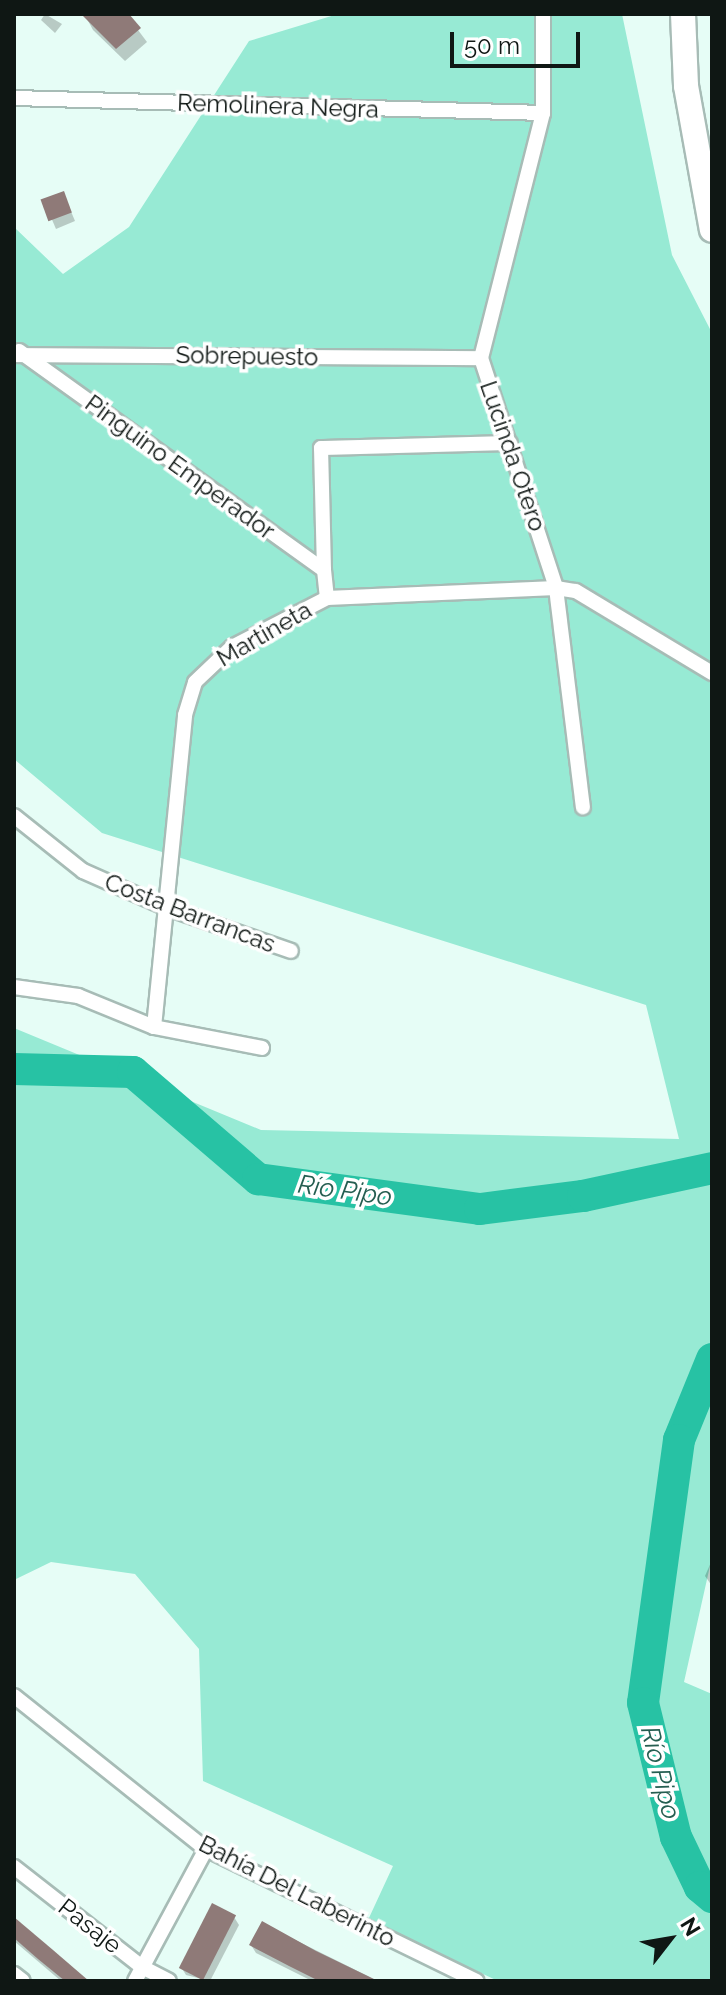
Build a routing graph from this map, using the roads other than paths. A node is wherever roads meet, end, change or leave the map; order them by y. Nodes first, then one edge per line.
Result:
1 (543, 14) edge
2 (683, 14) edge
3 (14, 98) edge
4 (543, 113) junction
5 (712, 230) edge
6 (16, 351) edge
7 (481, 358) junction
8 (510, 443) junction
9 (324, 570) junction
10 (556, 588) junction
11 (327, 598) junction
12 (712, 673) edge
13 (583, 807) dead end
14 (14, 816) edge
15 (167, 908) junction
16 (291, 951) dead end
17 (14, 987) edge
18 (154, 1027) junction
19 (262, 1048) dead end
20 (14, 1696) edge
21 (206, 1849) junction
22 (14, 1867) edge
23 (14, 1974) edge
24 (139, 1974) edge
25 (23, 1981) edge
26 (169, 1981) edge
27 (477, 1981) edge

1 - 4 street, Lucinda Otero
2 - 5 main road
3 - 4 street, Remolinera Negra
4 - 7 street, Lucinda Otero
6 - 7 street, Sobrepuesto
6 - 9 street, Pinguino Emperador
7 - 8 street, Lucinda Otero
8 - 9 street
8 - 10 street, Lucinda Otero
9 - 11 street
10 - 11 street, Martineta
10 - 12 street, Martineta
10 - 13 street, Lucinda Otero
11 - 15 street, Martineta
14 - 15 street, Costa Barrancas
15 - 16 street, Costa Barrancas
15 - 18 street, Martineta
17 - 18 street
18 - 19 street
20 - 21 street, Bahía Del Laberinto
21 - 24 street
21 - 27 street, Bahía Del Laberinto
22 - 24 street, Pasaje
23 - 25 street
24 - 26 street, Pasaje

